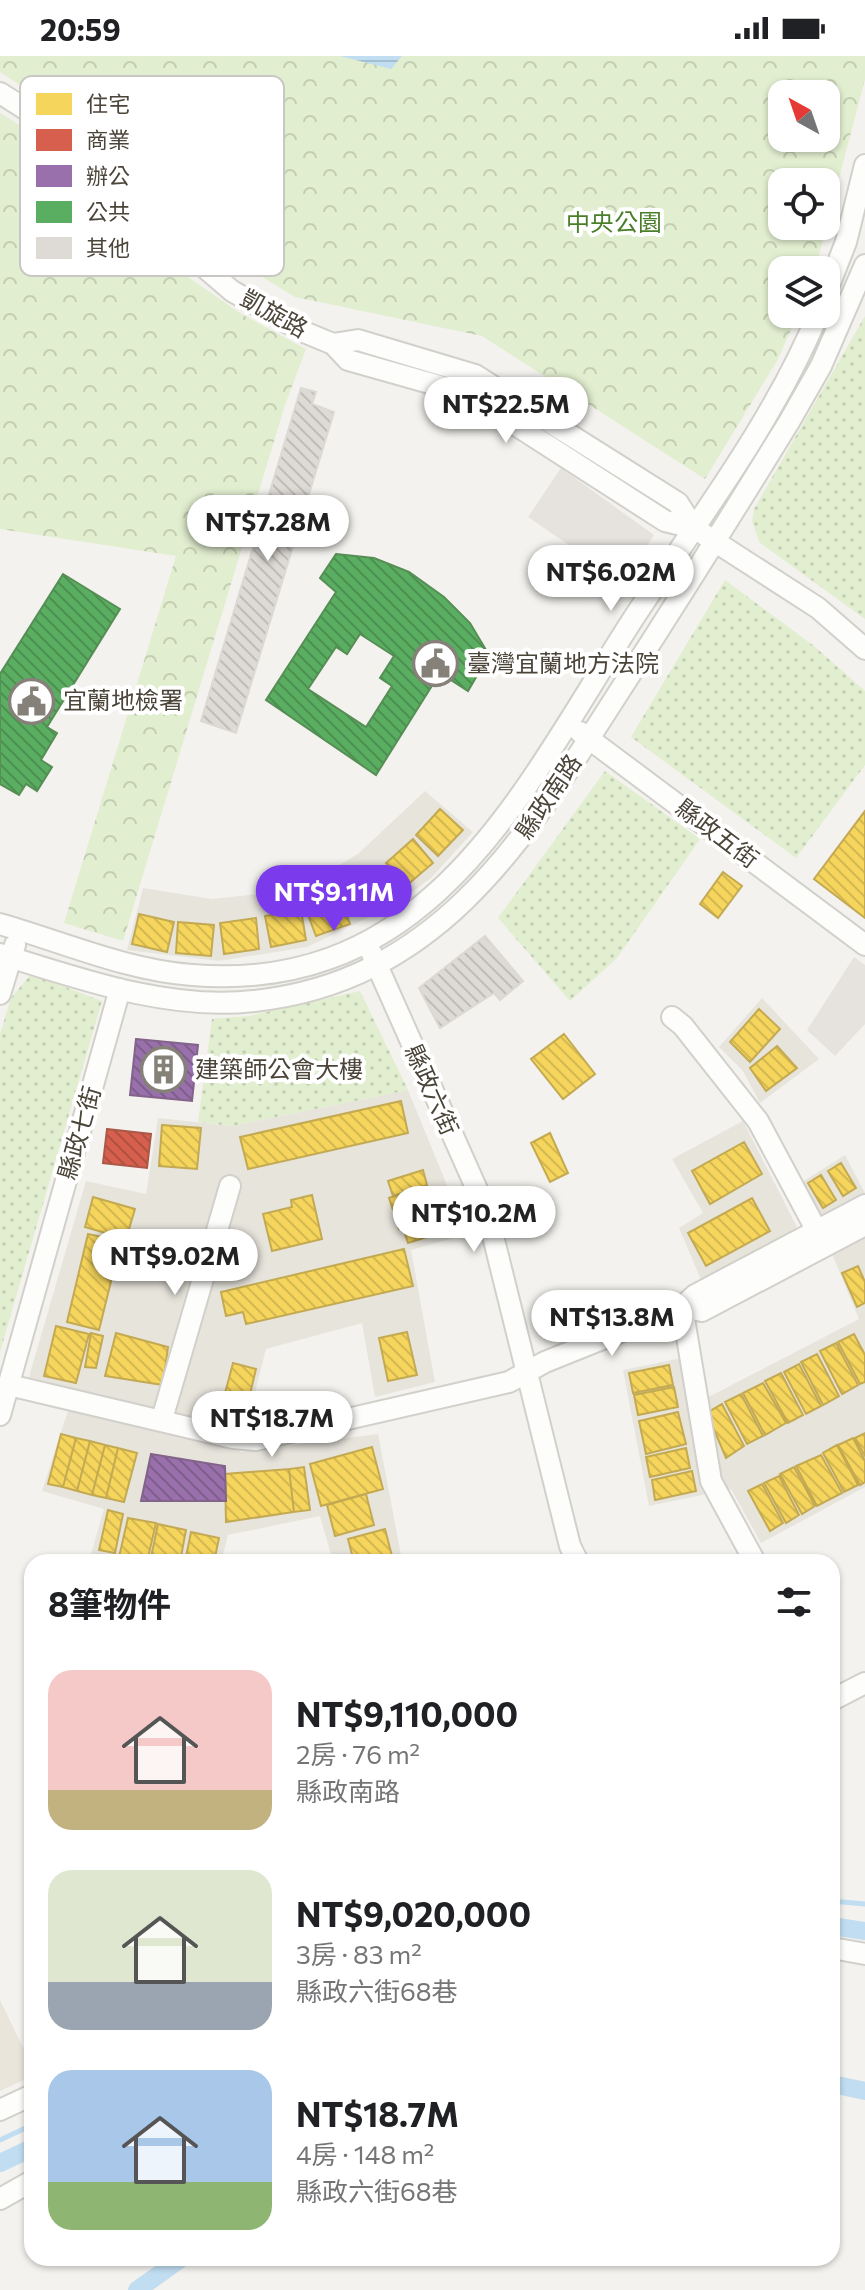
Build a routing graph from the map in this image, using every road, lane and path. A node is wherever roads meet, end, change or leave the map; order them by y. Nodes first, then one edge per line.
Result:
1 (0, 93) edge
2 (20, 106) edge
3 (865, 165) edge
4 (840, 257) edge
5 (865, 265) edge
6 (214, 276) edge
7 (811, 328) edge
8 (694, 528) junction
9 (715, 542) junction
10 (865, 649) edge
11 (569, 723) junction
12 (589, 738) junction
13 (10, 927) edge
14 (368, 943) junction
15 (865, 945) edge
16 (6, 956) edge
17 (376, 966) junction
18 (120, 989) junction
19 (0, 994) edge
20 (672, 1017) dead end
21 (230, 1186) dead end
22 (865, 1205) edge
23 (865, 1225) edge
24 (821, 1238) junction
25 (682, 1307) junction
26 (526, 1372) junction
27 (9, 1385) junction
28 (0, 1415) edge
29 (162, 1419) junction
30 (574, 1554) edge
31 (751, 1554) edge
32 (865, 1683) edge
33 (840, 1696) edge
34 (840, 1949) edge
35 (865, 1954) edge
36 (24, 2099) edge
37 (0, 2110) edge
38 (24, 2186) edge
39 (0, 2199) edge

1 - 2 street, 凱旋路
3 - 4 street
5 - 9 street, 縣政南路
6 - 8 street, 凱旋路
7 - 8 street, 縣政南路
8 - 9 street, 凱旋路
8 - 11 street, 縣政南路
9 - 10 street, 凱旋路
9 - 12 street, 縣政南路
11 - 12 street, 縣政五街
11 - 14 street, 縣政南路
12 - 15 street, 縣政五街
12 - 17 street, 縣政南路
13 - 14 street, 縣政南路
13 - 16 street
14 - 17 street, 縣政六街
16 - 18 street, 縣政南路
16 - 19 street
17 - 18 street, 縣政南路
17 - 26 street, 縣政六街
18 - 27 street, 縣政七街
20 - 24 street
21 - 29 street
22 - 24 street
23 - 24 street
24 - 25 street
25 - 26 street
25 - 31 street
26 - 29 street
26 - 30 street, 縣政六街
27 - 28 street, 縣政七街
27 - 29 street
32 - 33 street
34 - 35 street
36 - 37 street
38 - 39 street

